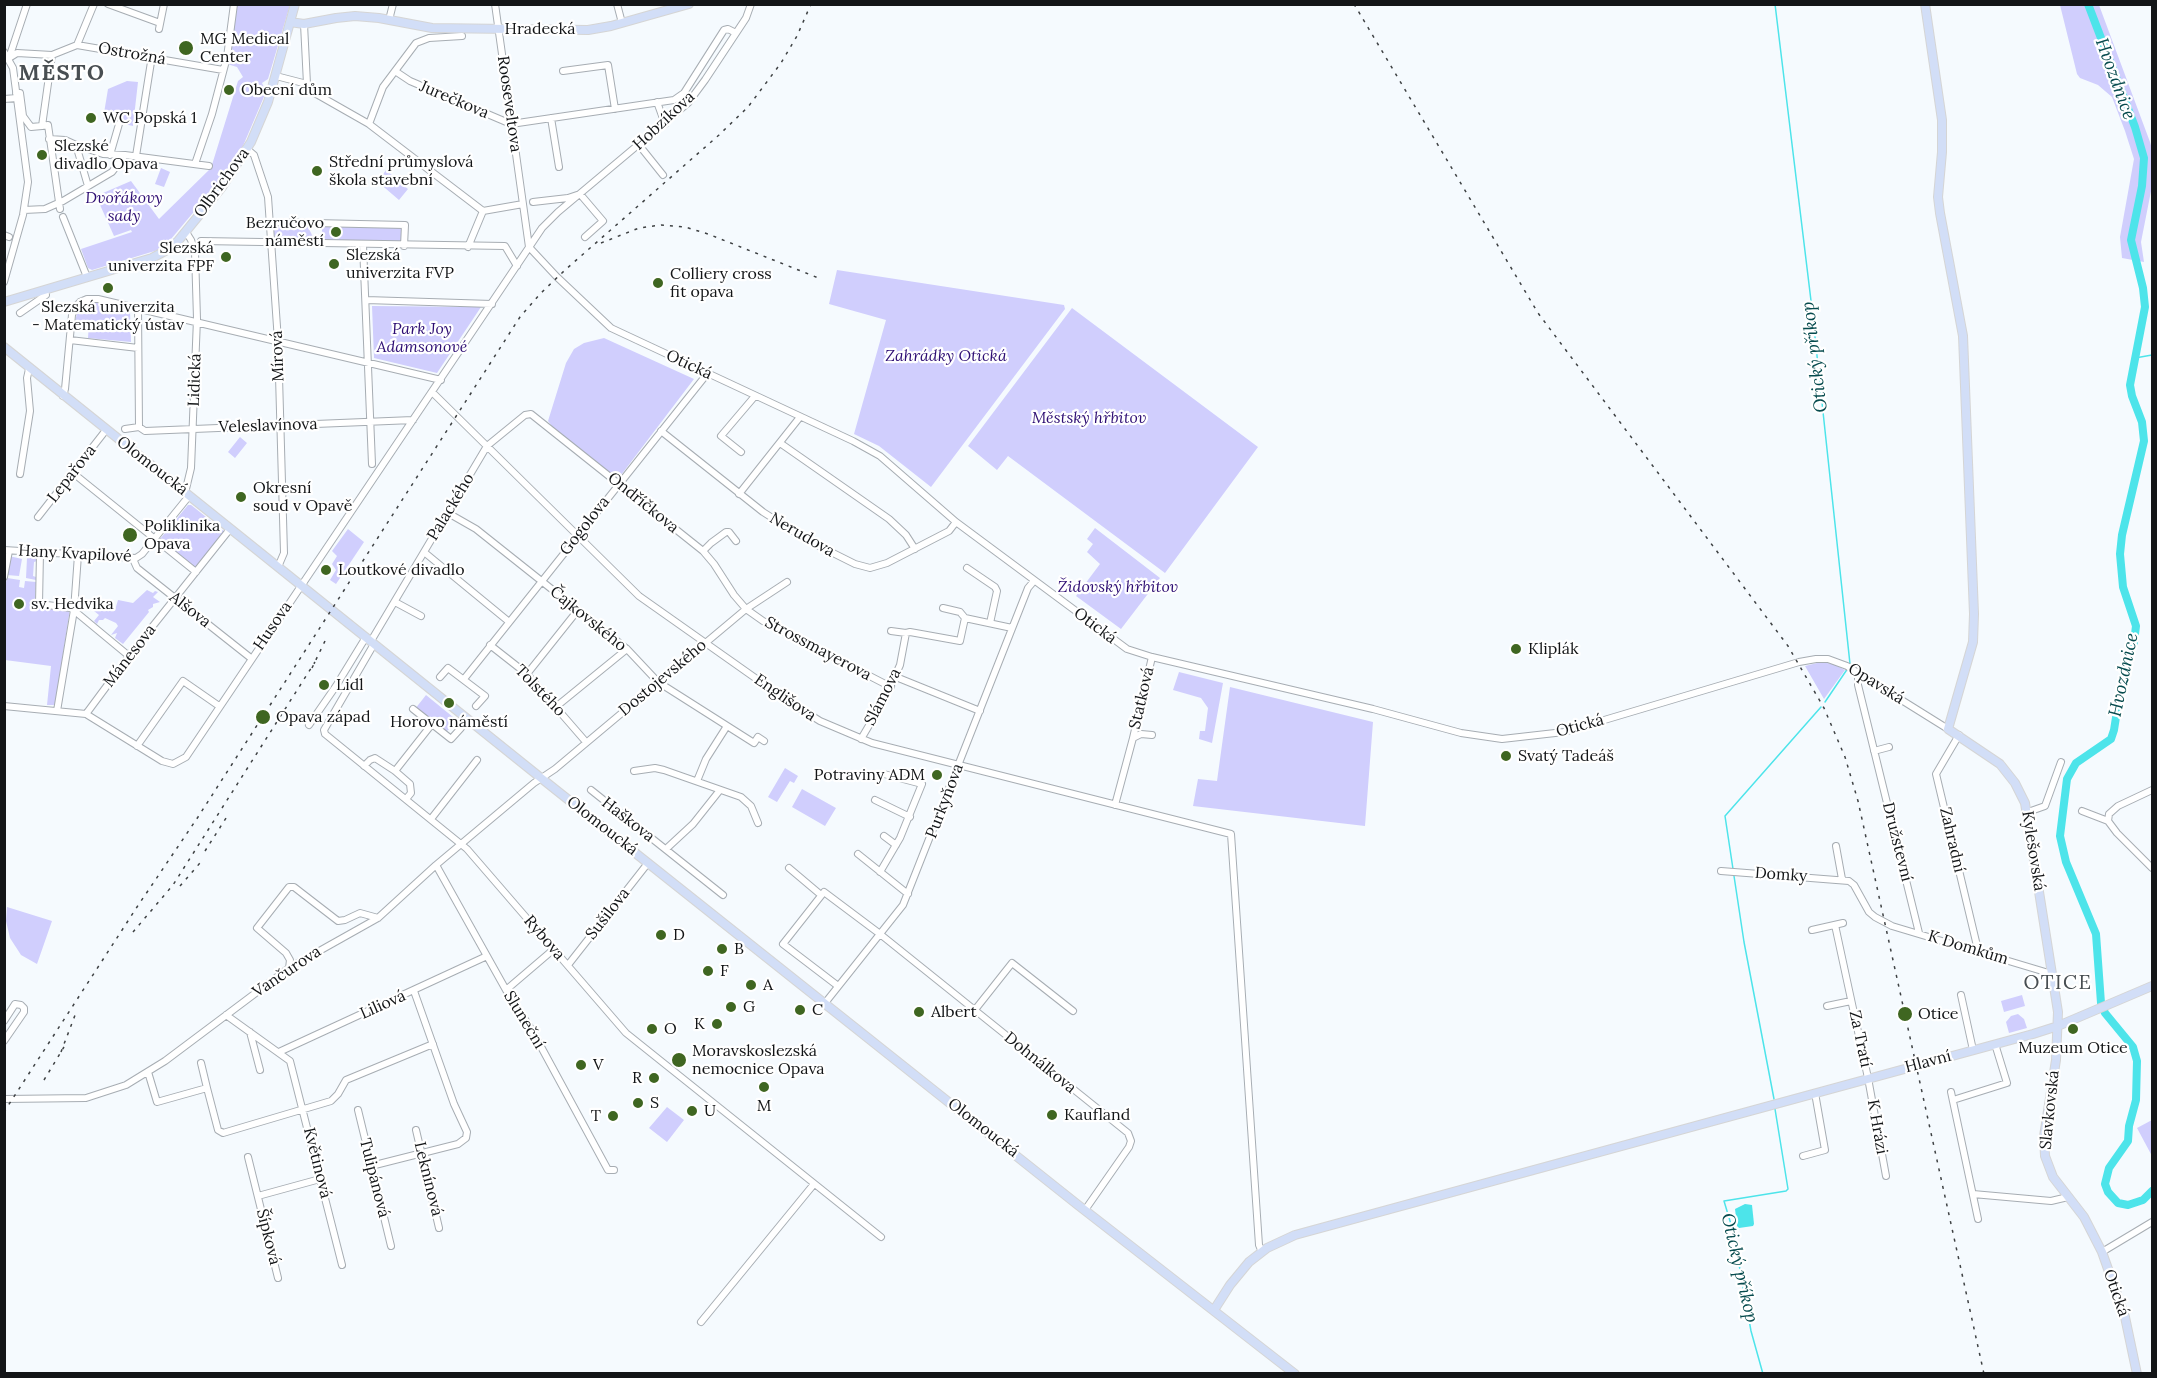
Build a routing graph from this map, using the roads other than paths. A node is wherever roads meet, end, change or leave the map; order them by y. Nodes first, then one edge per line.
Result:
1 (27, 4) edge
2 (94, 4) edge
3 (108, 4) edge
4 (164, 4) edge
5 (234, 4) edge
6 (295, 4) edge
7 (393, 4) edge
8 (495, 4) edge
9 (616, 4) edge
10 (688, 4) edge
11 (751, 4) edge
12 (1925, 4) edge
13 (389, 20) junction
14 (291, 22) junction
15 (622, 23) junction
16 (304, 24) junction
17 (499, 29) junction
18 (736, 33) junction
19 (462, 36) dead end
20 (75, 46) junction
21 (76, 54) dead end
22 (7, 55) edge
23 (52, 55) junction
24 (151, 62) dead end
25 (223, 70) junction
26 (563, 70) dead end
27 (396, 71) junction
28 (275, 80) junction
29 (307, 84) junction
30 (16, 96) junction
31 (4, 99) edge
32 (676, 99) junction
33 (657, 102) junction
34 (683, 107) junction
35 (615, 109) junction
36 (551, 118) junction
37 (369, 123) junction
38 (665, 123) junction
39 (119, 124) dead end
40 (511, 124) junction
41 (42, 126) junction
42 (49, 137) junction
43 (76, 145) junction
44 (639, 146) junction
45 (247, 149) junction
46 (110, 155) junction
47 (125, 155) junction
48 (136, 156) junction
49 (195, 164) junction
50 (209, 166) dead end
51 (559, 167) dead end
52 (663, 175) dead end
53 (88, 186) junction
54 (580, 194) junction
55 (533, 202) dead end
56 (523, 204) junction
57 (59, 207) junction
58 (24, 210) junction
59 (483, 211) junction
60 (63, 217) dead end
61 (269, 222) junction
62 (186, 232) junction
63 (585, 237) dead end
64 (201, 241) dead end
65 (271, 242) junction
66 (363, 245) junction
67 (404, 246) junction
68 (468, 247) junction
69 (529, 247) junction
70 (518, 266) junction
71 (87, 277) junction
72 (4, 282) edge
73 (45, 290) junction
74 (25, 296) junction
75 (366, 300) junction
76 (5, 301) edge
77 (492, 304) junction
78 (30, 306) junction
79 (138, 309) junction
80 (20, 313) dead end
81 (197, 324) junction
82 (70, 340) junction
83 (278, 341) junction
84 (4, 347) edge
85 (138, 348) junction
86 (368, 362) junction
87 (30, 369) junction
88 (707, 374) junction
89 (441, 380) junction
90 (432, 392) junction
91 (63, 396) junction
92 (755, 396) junction
93 (525, 415) joint
94 (800, 417) junction
95 (412, 420) junction
96 (371, 422) junction
97 (280, 426) junction
98 (139, 427) junction
99 (125, 429) dead end
100 (193, 429) junction
101 (106, 430) junction
102 (661, 431) junction
103 (780, 443) junction
104 (487, 446) junction
105 (741, 452) dead end
106 (372, 464) dead end
107 (72, 473) junction
108 (20, 474) dead end
109 (619, 484) junction
110 (739, 494) junction
111 (187, 495) junction
112 (448, 513) junction
113 (38, 517) dead end
114 (956, 522) junction
115 (230, 529) junction
116 (577, 536) junction
117 (155, 539) junction
118 (736, 541) dead end
119 (915, 549) junction
120 (7, 551) edge
121 (703, 551) junction
122 (424, 552) junction
123 (40, 553) junction
124 (78, 555) junction
125 (133, 559) junction
126 (278, 567) junction
127 (967, 568) dead end
128 (196, 572) junction
129 (4, 577) edge
130 (541, 581) junction
131 (1034, 581) junction
132 (787, 582) dead end
133 (301, 585) junction
134 (175, 599) junction
135 (395, 602) junction
136 (943, 608) dead end
137 (746, 609) junction
138 (74, 610) junction
139 (578, 610) junction
140 (421, 616) dead end
141 (965, 618) junction
142 (508, 621) junction
143 (990, 623) junction
144 (1012, 628) junction
145 (891, 631) dead end
146 (906, 633) junction
147 (370, 641) junction
148 (705, 642) junction
149 (490, 645) junction
150 (627, 649) junction
151 (129, 656) junction
152 (1152, 657) junction
153 (252, 659) junction
154 (1798, 662) joint
155 (1852, 669) junction
156 (189, 674) dead end
157 (527, 674) junction
158 (896, 676) junction
159 (440, 677) dead end
160 (464, 679) junction
161 (183, 681) junction
162 (658, 682) junction
163 (891, 687) junction
164 (4, 706) edge
165 (219, 706) junction
166 (476, 706) dead end
167 (557, 706) junction
168 (413, 709) dead end
169 (57, 711) junction
170 (980, 711) junction
171 (86, 714) junction
172 (432, 724) junction
173 (309, 725) dead end
174 (727, 726) junction
175 (461, 728) dead end
176 (1948, 729) junction
177 (1152, 735) dead end
178 (1959, 735) junction
179 (1133, 738) junction
180 (861, 739) junction
181 (586, 741) junction
182 (764, 741) dead end
183 (137, 746) junction
184 (1889, 747) dead end
185 (1874, 751) junction
186 (477, 760) dead end
187 (2061, 762) dead end
188 (959, 765) junction
189 (364, 766) junction
190 (394, 771) junction
191 (634, 771) dead end
192 (884, 774) dead end
193 (541, 778) junction
194 (698, 782) junction
195 (591, 790) dead end
196 (720, 790) junction
197 (2152, 790) edge
198 (406, 799) junction
199 (875, 800) dead end
200 (1115, 805) junction
201 (2082, 811) dead end
202 (2028, 812) junction
203 (910, 817) junction
204 (431, 819) junction
205 (2108, 821) junction
206 (758, 823) dead end
207 (884, 836) dead end
208 (462, 844) junction
209 (897, 845) junction
210 (1836, 846) dead end
211 (666, 849) junction
212 (858, 854) dead end
213 (648, 863) junction
214 (436, 865) junction
215 (789, 868) dead end
216 (2152, 868) edge
217 (1721, 871) dead end
218 (880, 872) junction
219 (1842, 879) junction
220 (909, 894) junction
221 (723, 895) dead end
222 (821, 895) junction
223 (378, 918) junction
224 (1844, 923) dead end
225 (1835, 925) junction
226 (1812, 930) dead end
227 (1919, 933) junction
228 (880, 934) junction
229 (554, 949) junction
230 (1978, 950) junction
231 (487, 956) junction
232 (567, 965) junction
233 (289, 968) junction
234 (2052, 974) junction
235 (838, 986) junction
236 (2152, 986) edge
237 (506, 990) junction
238 (414, 991) junction
239 (1961, 995) dead end
240 (1851, 1001) junction
241 (825, 1003) junction
242 (1827, 1006) dead end
243 (974, 1011) junction
244 (1073, 1011) dead end
245 (226, 1015) junction
246 (4, 1021) edge
247 (2058, 1026) junction
248 (249, 1032) junction
249 (4, 1041) edge
250 (433, 1044) junction
251 (1995, 1044) junction
252 (1973, 1050) junction
253 (279, 1052) junction
254 (201, 1063) dead end
255 (260, 1070) dead end
256 (148, 1072) junction
257 (1868, 1078) junction
258 (207, 1088) junction
259 (1951, 1092) dead end
260 (1815, 1093) junction
261 (4, 1099) edge
262 (1953, 1100) junction
263 (303, 1110) junction
264 (358, 1110) dead end
265 (416, 1130) dead end
266 (422, 1154) junction
267 (1803, 1156) dead end
268 (248, 1157) dead end
269 (371, 1166) junction
270 (614, 1170) dead end
271 (1886, 1176) dead end
272 (320, 1179) junction
273 (814, 1184) junction
274 (1973, 1194) junction
275 (258, 1196) junction
276 (2068, 1197) junction
277 (1085, 1210) junction
278 (2084, 1217) joint
279 (1978, 1219) dead end
280 (2152, 1222) edge
281 (439, 1228) dead end
282 (881, 1237) dead end
283 (391, 1246) dead end
284 (1262, 1252) junction
285 (2102, 1252) junction
286 (342, 1265) dead end
287 (278, 1278) dead end
288 (1214, 1310) junction
289 (701, 1322) dead end
290 (1295, 1374) edge
291 (2137, 1374) edge

1 - 22 street
2 - 20 street
3 - 4 street
5 - 25 street
6 - 14 main road, Olbrichova
7 - 13 street
8 - 17 street, Rooseveltova
9 - 15 street
10 - 15 main road, Hradecká
11 - 18 street, Hobzíkova
12 - 176 main road
13 - 16 main road, Hradecká
13 - 17 main road, Hradecká
14 - 16 main road, Hradecká
14 - 28 main road, Olbrichova
15 - 17 main road, Hradecká
16 - 29 street
17 - 40 street, Rooseveltova
18 - 32 street
18 - 34 street, Hobzíkova
19 - 27 street
20 - 21 street
20 - 23 street
20 - 25 street, Ostrožná
22 - 23 street
22 - 30 street
23 - 41 street
24 - 48 street
25 - 49 street
26 - 35 street
27 - 37 street
27 - 40 street, Jurečkova
28 - 29 street
28 - 45 main road, Olbrichova
29 - 37 street
30 - 31 street
30 - 41 street
30 - 58 street
32 - 33 street
32 - 34 street
33 - 35 street
33 - 38 street
34 - 38 street, Hobzíkova
35 - 36 street
36 - 40 street
36 - 51 street
37 - 59 street
38 - 44 street, Hobzíkova
39 - 46 street
40 - 56 street, Rooseveltova
41 - 42 street
42 - 43 street
42 - 57 street
43 - 46 street
43 - 53 street
44 - 52 street
44 - 54 street, Hobzíkova
45 - 61 street, Mírová
45 - 62 main road, Olbrichova
46 - 47 street
47 - 48 street
47 - 53 street
48 - 49 street
49 - 50 street
53 - 57 street
54 - 55 street, Hobzíkova
54 - 63 street
54 - 69 street, Hobzíkova
56 - 59 street
56 - 69 street
57 - 58 street
58 - 72 street
59 - 68 street
60 - 71 street
61 - 65 street, Mírová
61 - 67 street
62 - 71 main road, Olbrichova
62 - 81 street, Lidická
64 - 65 street
65 - 66 street
65 - 83 street, Mírová
66 - 67 street
66 - 75 street
67 - 68 street
68 - 70 street
69 - 70 street, Hobzíkova
69 - 88 street, Otická
70 - 77 street, Hobzíkova
71 - 73 main road, Olbrichova
73 - 74 main road, Olbrichova
73 - 78 street
74 - 76 main road, Olbrichova
74 - 78 street
75 - 77 street
75 - 86 street
77 - 89 street, Hobzíkova
78 - 80 street
79 - 81 street
79 - 82 street
79 - 85 street
81 - 83 street
81 - 100 street, Lidická
82 - 85 street
82 - 91 street
83 - 86 street
83 - 97 street, Mírová
84 - 87 main road, Olomoucká
85 - 98 street
86 - 89 street
86 - 96 street
87 - 91 main road, Olomoucká
87 - 108 street
88 - 92 street, Otická
88 - 102 street, Gogolova
89 - 90 street, Husova
90 - 95 street, Husova
90 - 104 street, Englišova
91 - 101 main road, Olomoucká
92 - 94 street, Otická
92 - 105 street
93 - 104 street, Palackého
93 - 109 street, Ondříčkova
94 - 103 street
94 - 114 street, Otická
95 - 96 street, Veleslavínova
95 - 133 street, Husova
96 - 97 street, Veleslavínova
96 - 106 street
97 - 100 street, Veleslavínova
97 - 126 street, Mírová
98 - 99 street, Veleslavínova
98 - 100 street, Veleslavínova
100 - 111 street, Lidická
101 - 107 street, Lepařova
101 - 111 main road, Olomoucká
102 - 109 street, Gogolova
102 - 110 street, Nerudova
103 - 110 street
103 - 119 street
104 - 112 street, Palackého
104 - 116 street, Englišova
107 - 113 street, Lepařova
107 - 117 street
109 - 116 street, Gogolova
109 - 121 street, Ondříčkova
110 - 119 street, Nerudova
111 - 115 main road, Olomoucká
111 - 117 street, Hany Kvapilové
112 - 122 street, Palackého
112 - 130 street, Čajkovského
114 - 119 street, Nerudova
114 - 131 street, Otická
115 - 126 main road, Olomoucká
115 - 128 street, Mánesova
116 - 130 street, Gogolova
116 - 148 street, Englišova
117 - 125 street, Hany Kvapilové
117 - 128 street
118 - 121 street
120 - 123 street, Hany Kvapilové
120 - 129 street
121 - 137 street, Ondříčkova
122 - 135 street, Palackého
122 - 142 street
123 - 124 street, Hany Kvapilové
123 - 138 street
124 - 125 street, Hany Kvapilové
124 - 138 street
125 - 134 street, Alšova
126 - 133 main road, Olomoucká
127 - 143 street
128 - 134 street, Mánesova
130 - 139 street, Čajkovského
130 - 142 street, Gogolova
131 - 144 street, Purkyňova
131 - 152 street, Otická
132 - 137 street, Dostojevského
133 - 147 main road, Olomoucká
133 - 153 street, Husova
134 - 151 street, Mánesova
134 - 153 street, Alšova
135 - 140 street
135 - 147 street, Palackého
136 - 141 street
137 - 148 street, Dostojevského
137 - 163 street, Strossmayerova
138 - 151 street
138 - 169 street
139 - 150 street, Čajkovského
139 - 157 street
141 - 143 street
141 - 146 street
142 - 149 street, Gogolova
143 - 144 street
144 - 170 street, Purkyňova
145 - 146 street
146 - 158 street, Slámova
147 - 173 street
147 - 189 street, Rybova
147 - 193 main road, Olomoucká
148 - 162 street, Dostojevského
148 - 180 street, Englišova
149 - 157 street, Tolstého
149 - 160 street, Gogolova
150 - 162 street, Čajkovského
150 - 167 street
151 - 171 street, Mánesova
152 - 154 street, Otická
152 - 179 street, Statková
153 - 165 street, Husova
154 - 155 street, Opavská
155 - 176 street, Opavská
155 - 185 street, Družstevní
156 - 161 street
157 - 167 street, Tolstého
158 - 163 street, Slámova
158 - 170 street
159 - 160 street
160 - 166 street
161 - 165 street
161 - 183 street
162 - 174 street, Čajkovského
162 - 181 street, Dostojevského
163 - 180 street, Slámova
164 - 169 street
165 - 183 street, Husova
167 - 181 street, Tolstého
168 - 172 street
169 - 171 street
170 - 188 street, Purkyňova
171 - 183 street
172 - 175 street
172 - 190 street
174 - 182 street, Čajkovského
174 - 194 street
176 - 178 main road, Kylešovská
177 - 179 street
178 - 202 main road, Kylešovská
178 - 230 street, Zahradní
179 - 200 street
180 - 188 street, Englišova
181 - 193 street, Dostojevského
184 - 185 street
185 - 227 street, Družstevní
186 - 204 street
187 - 202 street
188 - 200 street, Englišova
188 - 220 street, Purkyňova
189 - 190 street
189 - 198 street, Rybova
190 - 198 street
191 - 194 street
192 - 203 street
193 - 208 street, Vančurova
193 - 213 main road, Olomoucká
194 - 196 street
195 - 211 street, Haškova
196 - 206 street
196 - 211 street, Haškova
197 - 205 street
198 - 204 street, Rybova
199 - 203 street
200 - 284 street, Englišova
201 - 205 street
202 - 234 main road, Kylešovská
203 - 209 street
204 - 208 street, Rybova
205 - 216 street
207 - 209 street
208 - 214 street, Vančurova
208 - 229 street, Rybova
209 - 218 street
210 - 219 street
211 - 221 street, Haškova
212 - 218 street
213 - 232 street, Sušilova
213 - 241 main road, Olomoucká
214 - 223 street, Vančurova
214 - 231 street, Sluneční
215 - 222 street
217 - 219 street, Domky
218 - 220 street
219 - 227 street, K Domkům
220 - 228 street, Purkyňova
222 - 228 street
222 - 235 street
223 - 233 street, Vančurova
223 - 233 street
224 - 225 street
225 - 226 street
225 - 240 street, Za Tratí
227 - 230 street, K Domkům
228 - 235 street, Purkyňova
228 - 243 street, Dohnálkova
229 - 232 street, Rybova
229 - 237 street
230 - 234 street, K Domkům
231 - 237 street, Sluneční
231 - 238 street, Liliová
232 - 273 street, Rybova
233 - 245 street, Vančurova
234 - 247 main road, Kylešovská
235 - 241 street, Purkyňova
236 - 247 main road, Hlavní
237 - 270 street, Sluneční
238 - 250 street
238 - 253 street, Liliová
239 - 252 street
240 - 242 street, Za Tratí
240 - 257 street, Za Tratí
241 - 277 main road, Olomoucká
243 - 244 street
243 - 277 street, Dohnálkova
245 - 248 street
245 - 256 street, Vančurova
246 - 249 street
247 - 251 main road, Hlavní
247 - 276 main road, Slavkovská
248 - 253 street
248 - 255 street
250 - 263 street
250 - 266 street
251 - 252 main road, Hlavní
251 - 262 street
252 - 257 main road, Hlavní
253 - 263 street, Květinová
254 - 258 street
256 - 258 street
256 - 261 street, Vančurova
257 - 260 main road, Hlavní
257 - 271 street, K Hrázi
258 - 263 street
259 - 262 street
260 - 267 street
260 - 284 main road, Hlavní
262 - 274 street
263 - 272 street, Květinová
264 - 269 street, Tulipánová
265 - 266 street, Leknínová
266 - 269 street
266 - 281 street, Leknínová
268 - 275 street, Šípková
269 - 283 street, Tulipánová
272 - 275 street, Šípková
272 - 286 street, Květinová
273 - 282 street, Rybova
273 - 289 street
274 - 276 street
274 - 279 street
275 - 287 street, Šípková
276 - 278 main road, Slavkovská
277 - 288 main road, Olomoucká
278 - 285 main road, Otická
280 - 285 street
284 - 288 main road, Hlavní
285 - 291 main road, Otická
288 - 290 main road, Olomoucká

